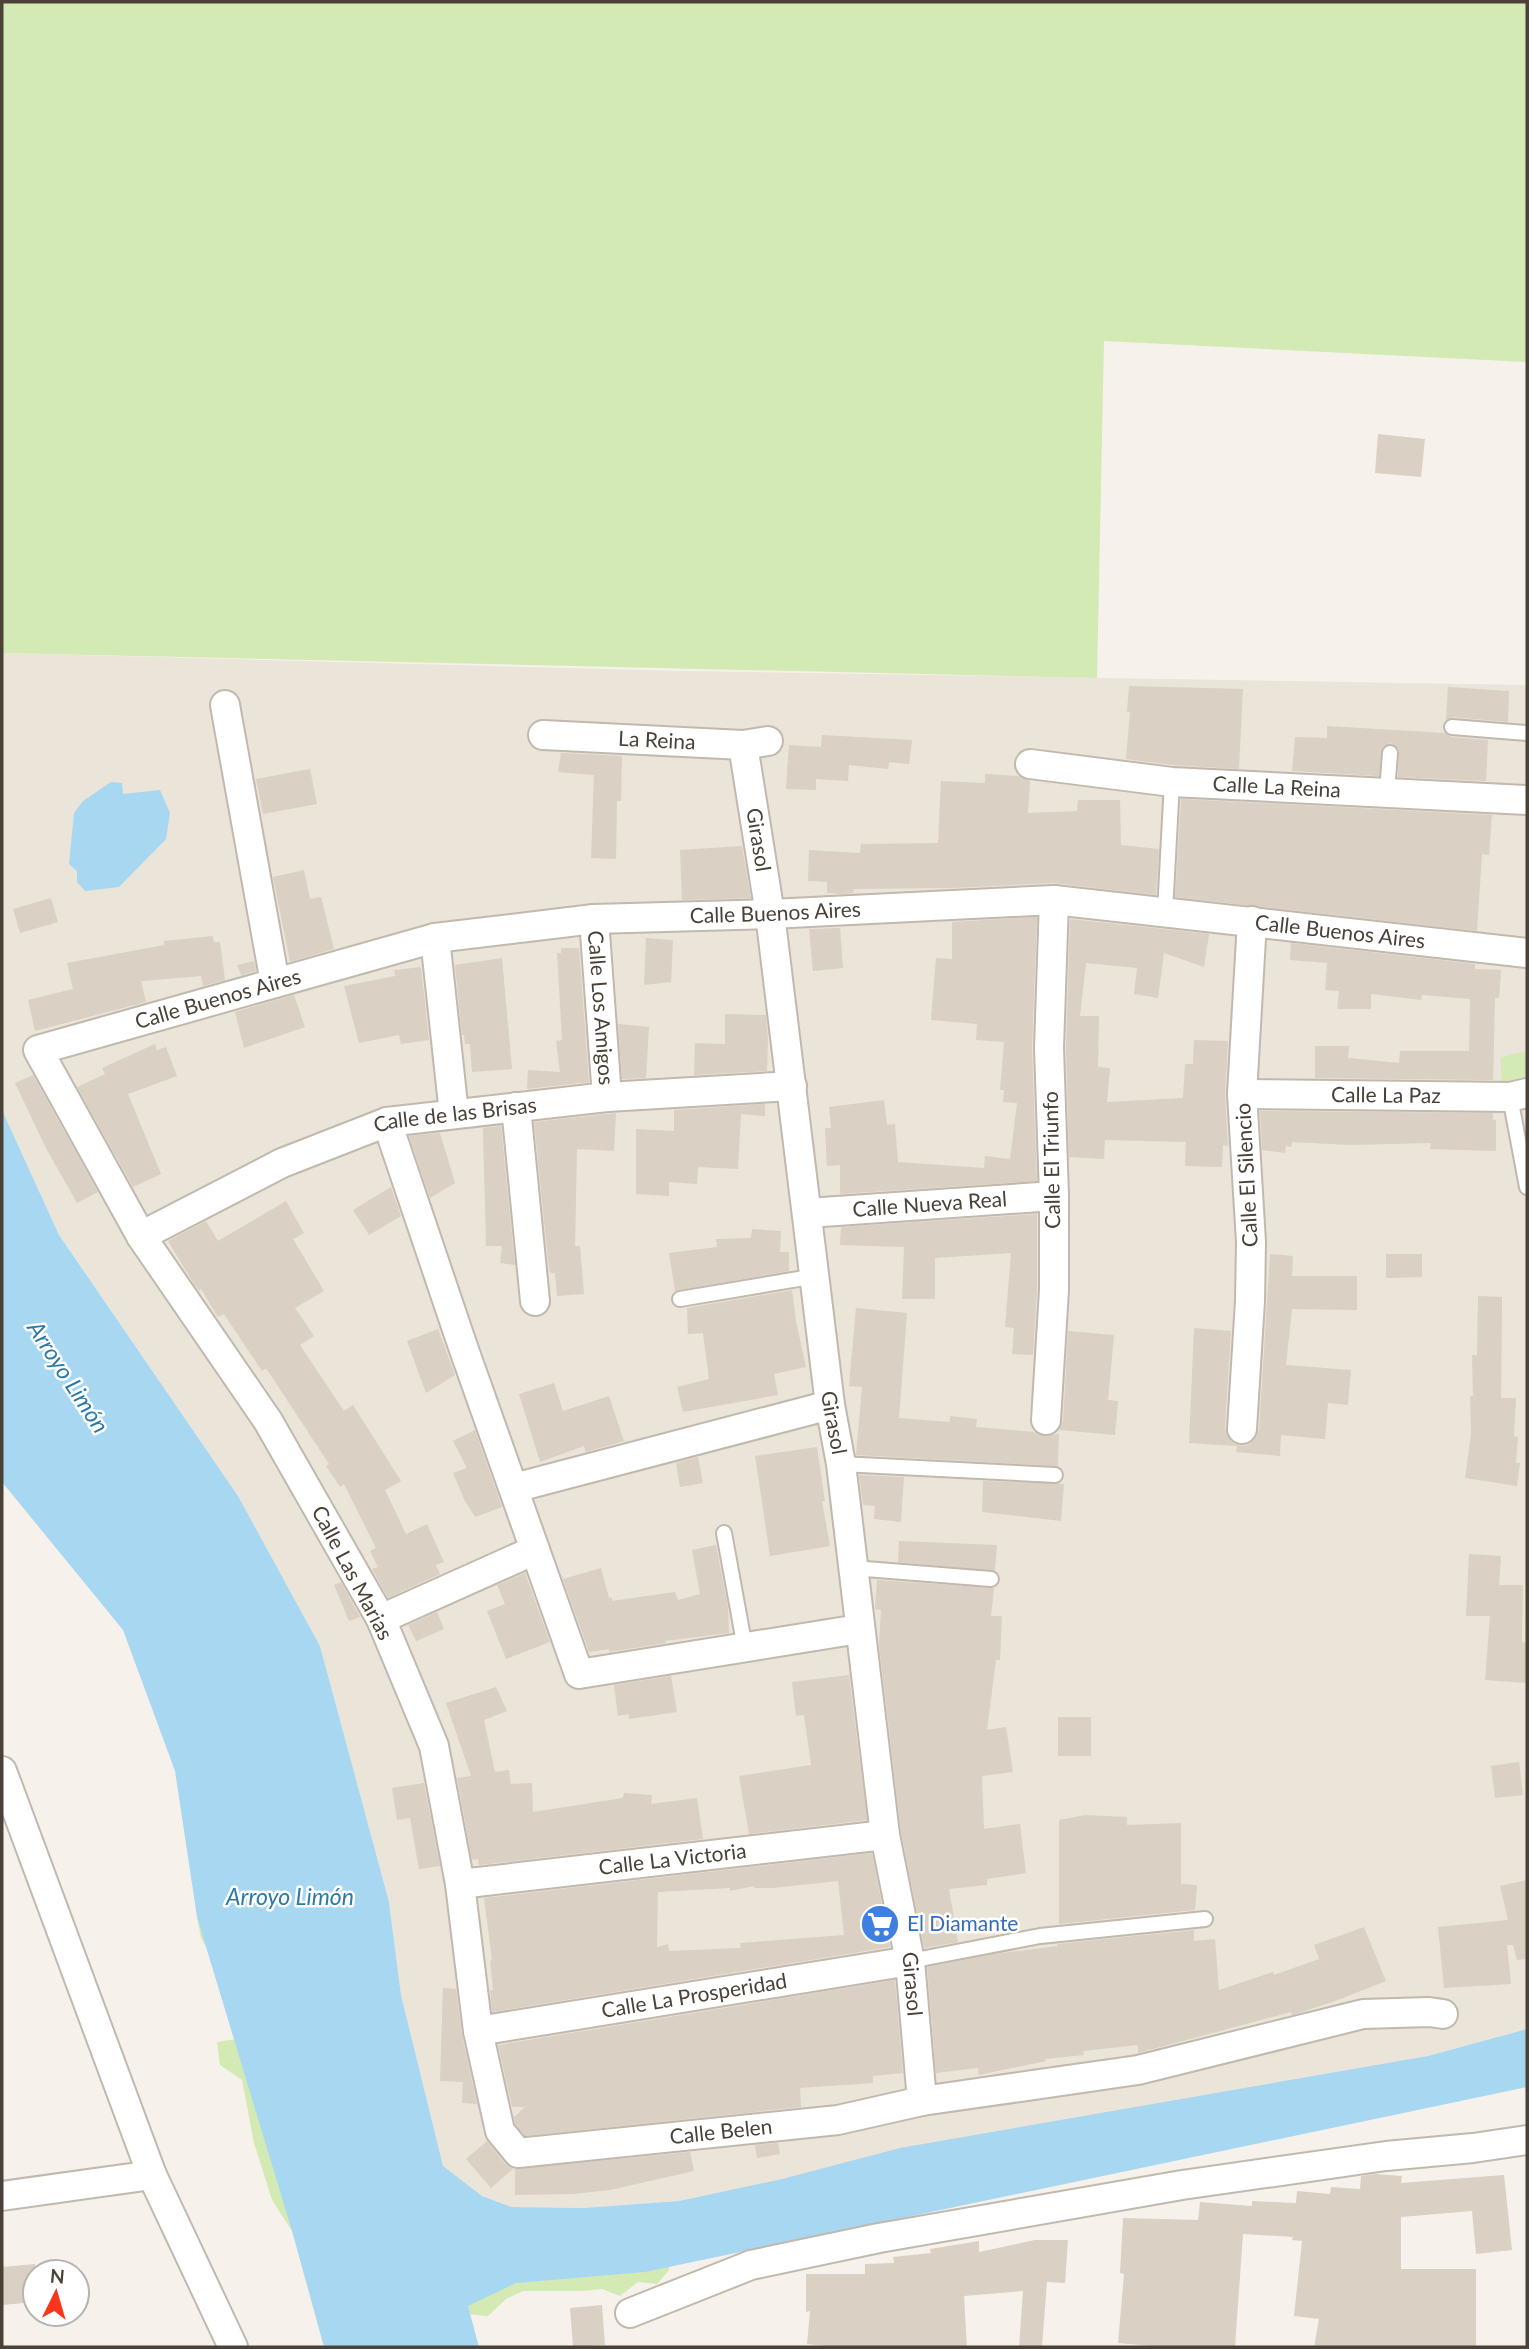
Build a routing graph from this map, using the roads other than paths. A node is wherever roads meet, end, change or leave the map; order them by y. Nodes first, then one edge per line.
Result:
1 (225, 705) dead end
2 (1452, 727) dead end
3 (1527, 733) edge
4 (543, 736) dead end
5 (756, 743) joint
6 (1390, 752) dead end
7 (1030, 764) dead end
8 (1172, 782) junction
9 (1387, 792) junction
10 (1527, 800) edge
11 (1054, 900) junction
12 (1165, 912) junction
13 (770, 914) junction
14 (594, 919) junction
15 (1252, 921) junction
16 (435, 938) junction
17 (1527, 953) edge
18 (275, 983) junction
19 (38, 1050) joint
20 (792, 1086) junction
21 (1242, 1094) junction
22 (1519, 1095) edge
23 (607, 1097) junction
24 (516, 1107) junction
25 (454, 1114) junction
26 (387, 1122) junction
27 (1527, 1187) edge
28 (1054, 1196) junction
29 (808, 1213) junction
30 (141, 1237) junction
31 (816, 1276) junction
32 (680, 1299) dead end
33 (536, 1301) dead end
34 (830, 1405) junction
35 (1046, 1420) dead end
36 (1242, 1429) dead end
37 (841, 1464) junction
38 (1055, 1475) dead end
39 (514, 1488) junction
40 (724, 1533) dead end
41 (535, 1550) junction
42 (853, 1568) junction
43 (991, 1579) dead end
44 (381, 1619) junction
45 (859, 1629) junction
46 (745, 1648) junction
47 (2, 1771) edge
48 (885, 1835) junction
49 (460, 1884) junction
50 (1205, 1919) dead end
51 (910, 1961) junction
52 (1443, 2014) dead end
53 (478, 2031) junction
54 (922, 2101) junction
55 (1527, 2140) edge
56 (518, 2152) joint
57 (152, 2175) junction
58 (2, 2196) edge
59 (630, 2313) dead end
60 (233, 2347) edge

1 - 18 street
2 - 3 lane
4 - 5 street, La Reina
5 - 13 street, Girasol
6 - 9 lane
7 - 8 street, Calle La Reina
8 - 9 street, Calle La Reina
8 - 12 lane
9 - 10 street, Calle La Reina
11 - 12 street, Calle Buenos Aires
11 - 13 street, Calle Buenos Aires
11 - 28 street, Calle El Triunfo
12 - 15 street, Calle Buenos Aires
13 - 14 street, Calle Buenos Aires
13 - 20 street, Girasol
14 - 16 street, Calle Buenos Aires
14 - 23 street, Calle Los Amigos
15 - 17 street, Calle Buenos Aires
15 - 21 street, Calle El Silencio
16 - 18 street, Calle Buenos Aires
16 - 25 street
18 - 19 street, Calle Buenos Aires
19 - 30 street, Calle Las Marias
20 - 23 street, Calle de las Brisas
20 - 29 street, Girasol
21 - 22 street, Calle La Paz
21 - 36 street, Calle El Silencio
22 - 27 lane
23 - 24 street, Calle de las Brisas
24 - 25 street, Calle de las Brisas
24 - 33 street
25 - 26 street, Calle de las Brisas
26 - 30 street, Calle de las Brisas
26 - 39 street
28 - 29 street, Calle Nueva Real
28 - 35 street, Calle El Triunfo
29 - 31 street, Girasol
30 - 44 street, Calle Las Marias
31 - 32 lane
31 - 34 street, Girasol
34 - 37 street, Girasol
34 - 39 street
37 - 38 lane
37 - 42 street, Girasol
39 - 41 street
40 - 46 lane
41 - 44 street
41 - 46 street
42 - 43 lane
42 - 45 street, Girasol
44 - 49 street, Calle Las Marias
45 - 46 street
45 - 48 street, Girasol
47 - 57 street
48 - 49 street, Calle La Victoria
48 - 51 street, Girasol
49 - 53 street, Calle Las Marias
50 - 51 lane
51 - 53 street, Calle La Prosperidad
51 - 54 street, Girasol
52 - 54 street, Calle Belen
53 - 56 street, Calle Las Marias
54 - 56 street, Calle Belen
55 - 59 street
57 - 58 street
57 - 60 street

